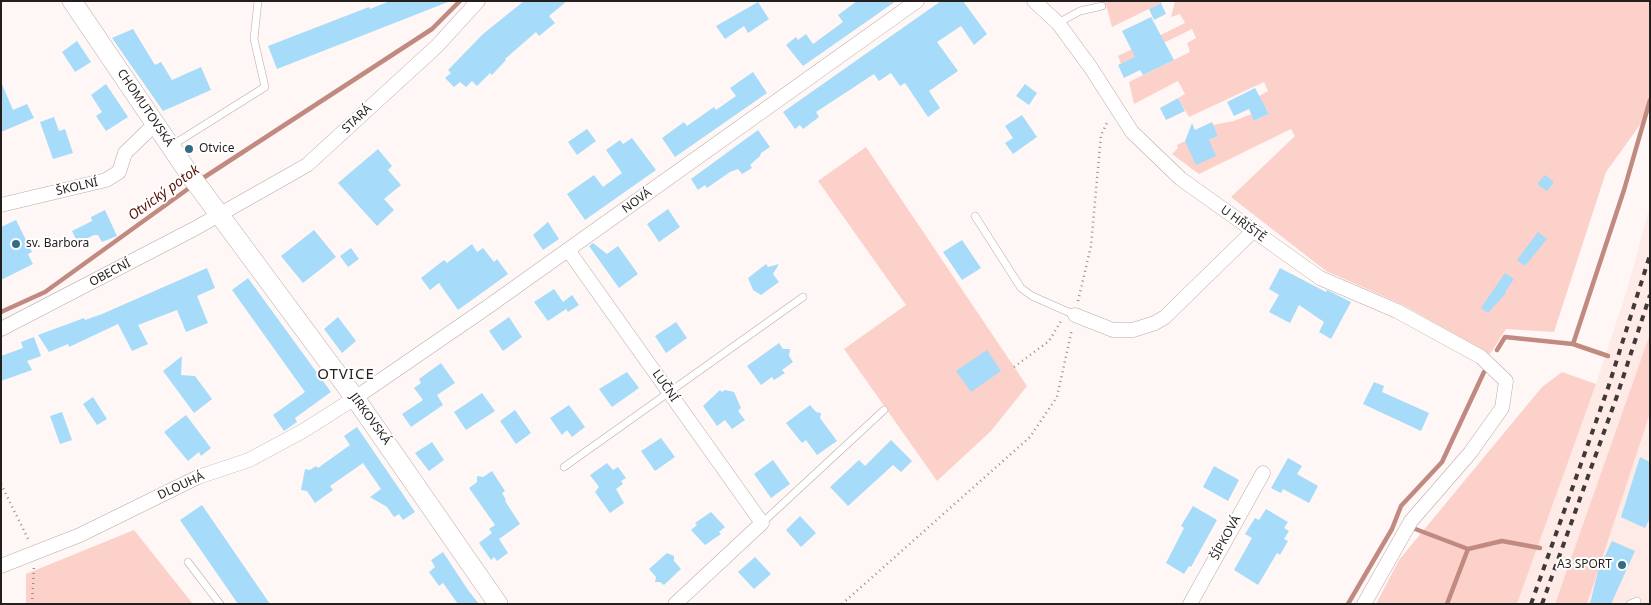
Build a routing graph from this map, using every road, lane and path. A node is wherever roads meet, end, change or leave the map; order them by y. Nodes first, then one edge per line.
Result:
1 (72, 1) edge
2 (258, 1) edge
3 (478, 1) edge
4 (917, 1) edge
5 (1034, 1) edge
6 (1102, 6) dead end
7 (1058, 23) junction
8 (1118, 112) junction
9 (155, 124) junction
10 (170, 146) junction
11 (1, 205) edge
12 (218, 214) junction
13 (975, 216) dead end
14 (1253, 232) junction
15 (568, 250) junction
16 (803, 297) dead end
17 (1070, 313) junction
18 (1, 329) edge
19 (1014, 367) dead end
20 (669, 392) junction
21 (356, 398) junction
22 (884, 410) dead end
23 (564, 467) dead end
24 (1263, 473) dead end
25 (762, 523) junction
26 (188, 562) dead end
27 (1, 566) edge
28 (220, 604) edge
29 (498, 604) edge
30 (674, 604) edge
31 (842, 604) edge
32 (1190, 604) edge
33 (1364, 604) edge

1 - 9 main road, CHOMUTOVSKÁ
2 - 10 lane
3 - 12 street, STARÁ
4 - 15 street, NOVÁ
5 - 7 street, U HŘIŠTĚ
6 - 7 lane
7 - 8 street, U HŘIŠTĚ
8 - 14 street, U HŘIŠTĚ
8 - 17 path
9 - 10 main road, CHOMUTOVSKÁ
9 - 11 street, ŠKOLNÍ
10 - 12 main road, CHOMUTOVSKÁ
12 - 18 street, OBECNÍ
12 - 21 main road, JIRKOVSKÁ
13 - 17 lane
14 - 17 street
14 - 33 street, U HŘIŠTĚ
15 - 20 street, LUČNÍ
15 - 21 street, NOVÁ
16 - 20 lane
17 - 19 path
17 - 31 path
20 - 23 lane
20 - 25 street, LUČNÍ
21 - 27 street, DLOUHÁ
21 - 29 main road, JIRKOVSKÁ
22 - 25 lane
24 - 32 street, ŠÍPKOVÁ
25 - 30 street
26 - 28 lane

